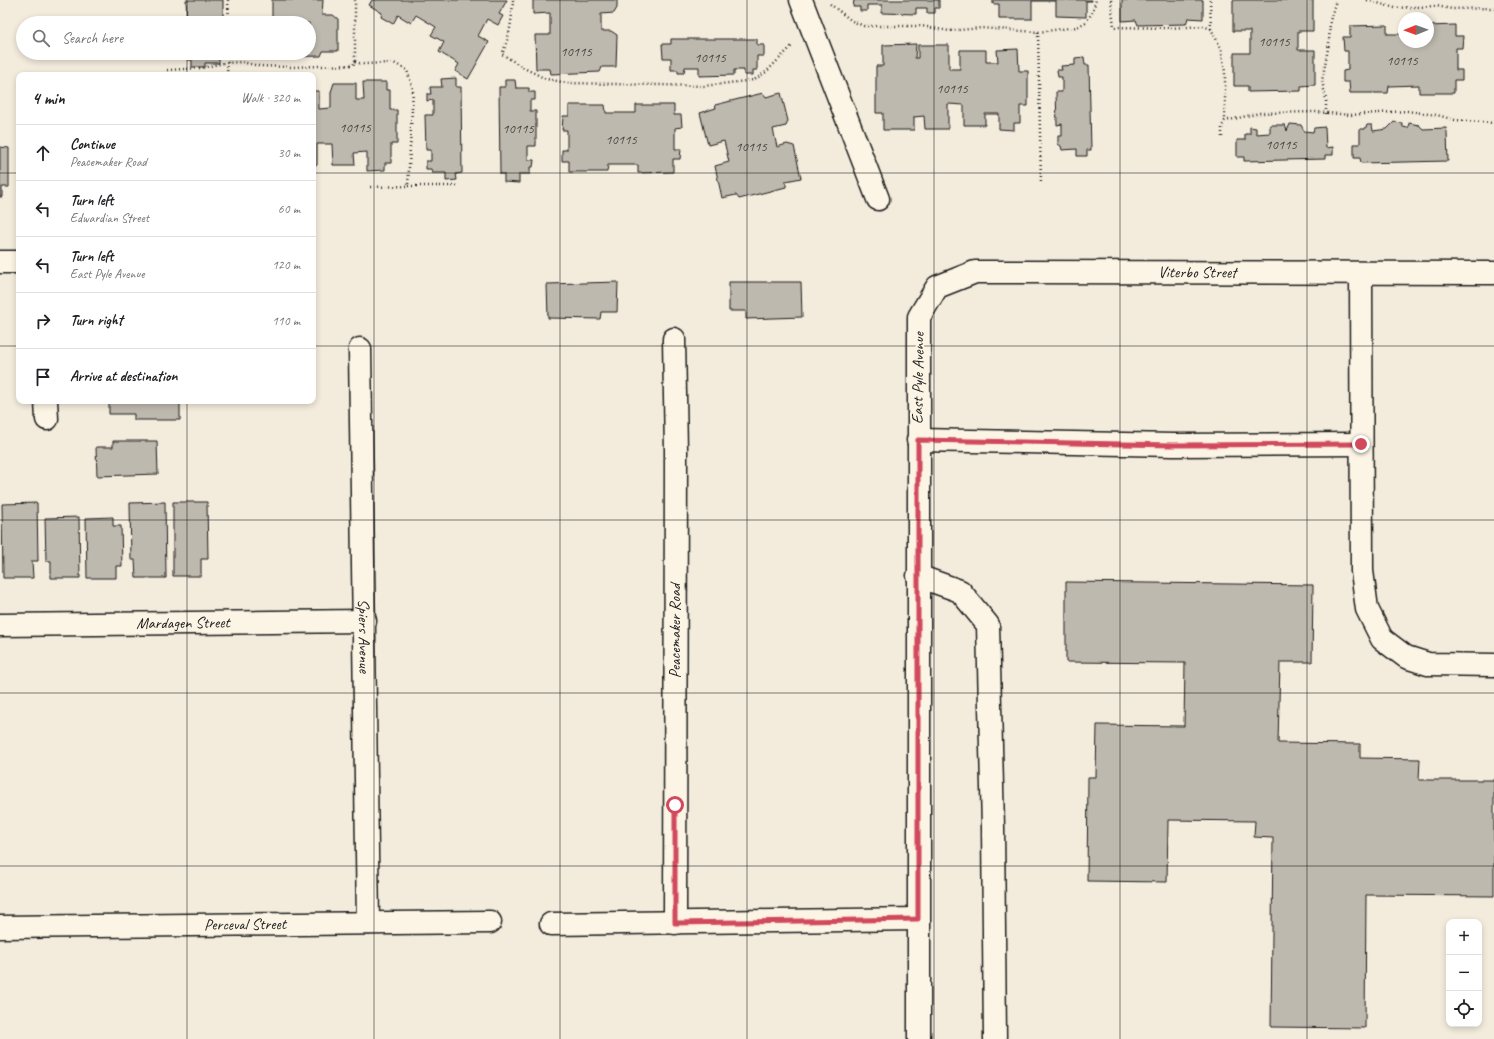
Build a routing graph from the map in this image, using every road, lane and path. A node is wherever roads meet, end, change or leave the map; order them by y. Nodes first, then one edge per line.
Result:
1 (228, 0) edge
2 (355, 0) edge
3 (513, 0) edge
4 (1096, 0) edge
5 (1112, 0) edge
6 (1210, 0) edge
7 (1336, 0) edge
8 (1367, 0) edge
9 (802, 2) edge
10 (1494, 8) edge
11 (229, 16) edge
12 (812, 29) junction
13 (1211, 29) junction
14 (1038, 32) junction
15 (228, 62) junction
16 (355, 62) junction
17 (167, 70) dead end
18 (227, 72) edge
19 (1326, 114) junction
20 (1225, 120) junction
21 (1494, 124) edge
22 (1222, 137) dead end
23 (1041, 184) dead end
24 (408, 186) junction
25 (457, 186) dead end
26 (369, 187) dead end
27 (878, 199) dead end
28 (0, 262) edge
29 (16, 262) edge
30 (1494, 273) edge
31 (1361, 274) junction
32 (919, 317) joint
33 (674, 339) dead end
34 (360, 349) dead end
35 (918, 440) junction
36 (1361, 444) junction
37 (918, 576) junction
38 (365, 621) junction
39 (0, 625) edge
40 (1494, 665) edge
41 (918, 919) junction
42 (490, 922) dead end
43 (368, 923) junction
44 (675, 923) junction
45 (551, 924) dead end
46 (0, 927) edge
47 (919, 1039) edge
48 (995, 1039) edge

1 - 11 path
2 - 16 path
3 - 12 path
4 - 14 path
5 - 13 path
6 - 13 path
7 - 19 path
8 - 10 path
9 - 12 street
9 - 14 path
12 - 27 street
13 - 20 path
14 - 23 path
15 - 16 path
15 - 17 path
15 - 18 path
16 - 24 path
19 - 20 path
19 - 21 path
20 - 22 path
24 - 25 path
24 - 26 path
28 - 29 street
30 - 31 street, Viterbo Street
31 - 32 street, Viterbo Street
31 - 36 street
32 - 35 street, East Pyle Avenue
33 - 44 street, Peacemaker Road
34 - 38 street, Spiers Avenue
35 - 36 street
35 - 37 street, East Pyle Avenue
36 - 40 street
37 - 41 street, East Pyle Avenue
37 - 48 street
38 - 39 street, Mardagen Street
38 - 43 street, Spiers Avenue
41 - 44 street
41 - 47 street, East Pyle Avenue
42 - 43 street, Perceval Street
43 - 46 street, Perceval Street
44 - 45 street

